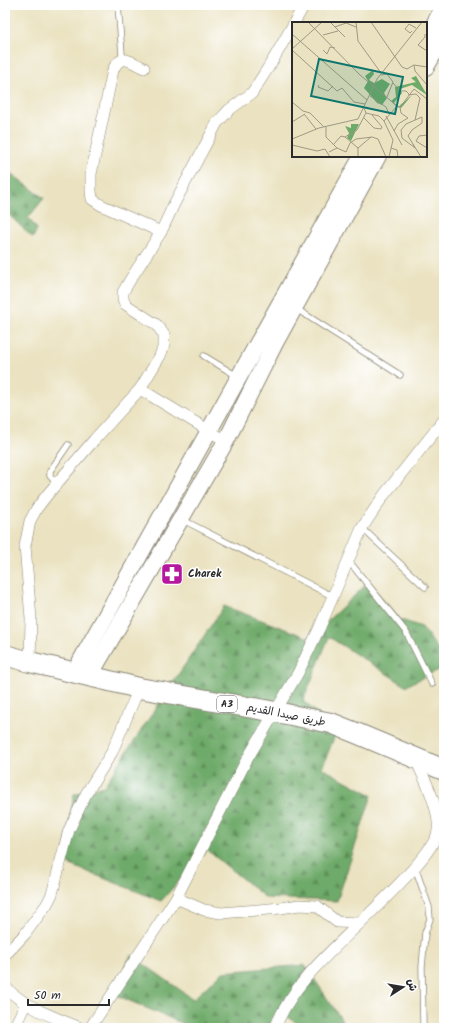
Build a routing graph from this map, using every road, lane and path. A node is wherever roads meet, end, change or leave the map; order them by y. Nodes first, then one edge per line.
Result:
1 (118, 5) edge
2 (304, 5) edge
3 (444, 6) edge
4 (295, 22) edge
5 (292, 27) edge
6 (444, 36) edge
7 (427, 37) edge
8 (122, 60) junction
9 (427, 65) edge
10 (144, 68) dead end
11 (361, 157) edge
12 (377, 157) edge
13 (161, 232) junction
14 (295, 308) junction
15 (204, 356) dead end
16 (400, 375) dead end
17 (239, 377) junction
18 (140, 389) junction
19 (444, 420) edge
20 (209, 431) junction
21 (226, 441) junction
22 (68, 445) dead end
23 (57, 484) junction
24 (180, 518) junction
25 (362, 528) junction
26 (348, 560) junction
27 (425, 587) dead end
28 (332, 596) junction
29 (5, 654) edge
30 (30, 662) junction
31 (82, 675) junction
32 (432, 684) dead end
33 (139, 688) junction
34 (276, 712) junction
35 (415, 758) junction
36 (443, 768) edge
37 (441, 834) edge
38 (415, 867) junction
39 (176, 898) junction
40 (360, 923) junction
41 (5, 955) edge
42 (5, 987) edge
43 (26, 1003) junction
44 (423, 1025) dead end
45 (14, 1028) edge
46 (81, 1028) edge
47 (90, 1028) edge
48 (275, 1028) edge

1 - 8 lane
2 - 4 street
3 - 7 street
5 - 13 street
6 - 9 street
8 - 10 street
8 - 13 street
11 - 17 street
12 - 14 street
13 - 18 street
14 - 16 lane
14 - 21 street
15 - 17 lane
17 - 20 street
18 - 20 street
18 - 23 street
19 - 25 street
20 - 21 street
20 - 31 street
21 - 24 street
22 - 23 lane
23 - 30 street
24 - 28 lane
24 - 31 street
25 - 26 street
25 - 27 lane
26 - 28 street
26 - 32 lane
28 - 34 street
29 - 30 highway, طريق صيدا القديم / A3
30 - 31 highway, طريق صيدا القديم / A3
31 - 33 highway, طريق صيدا القديم / A3
33 - 34 highway, طريق صيدا القديم / A3
33 - 41 street
34 - 35 highway, طريق صيدا القديم / A3
34 - 39 street
35 - 36 highway, طريق صيدا القديم / A3
35 - 37 street
37 - 38 street
38 - 40 street
38 - 44 lane
39 - 40 street
39 - 47 street
40 - 48 street
42 - 43 street
43 - 45 street
43 - 46 street

